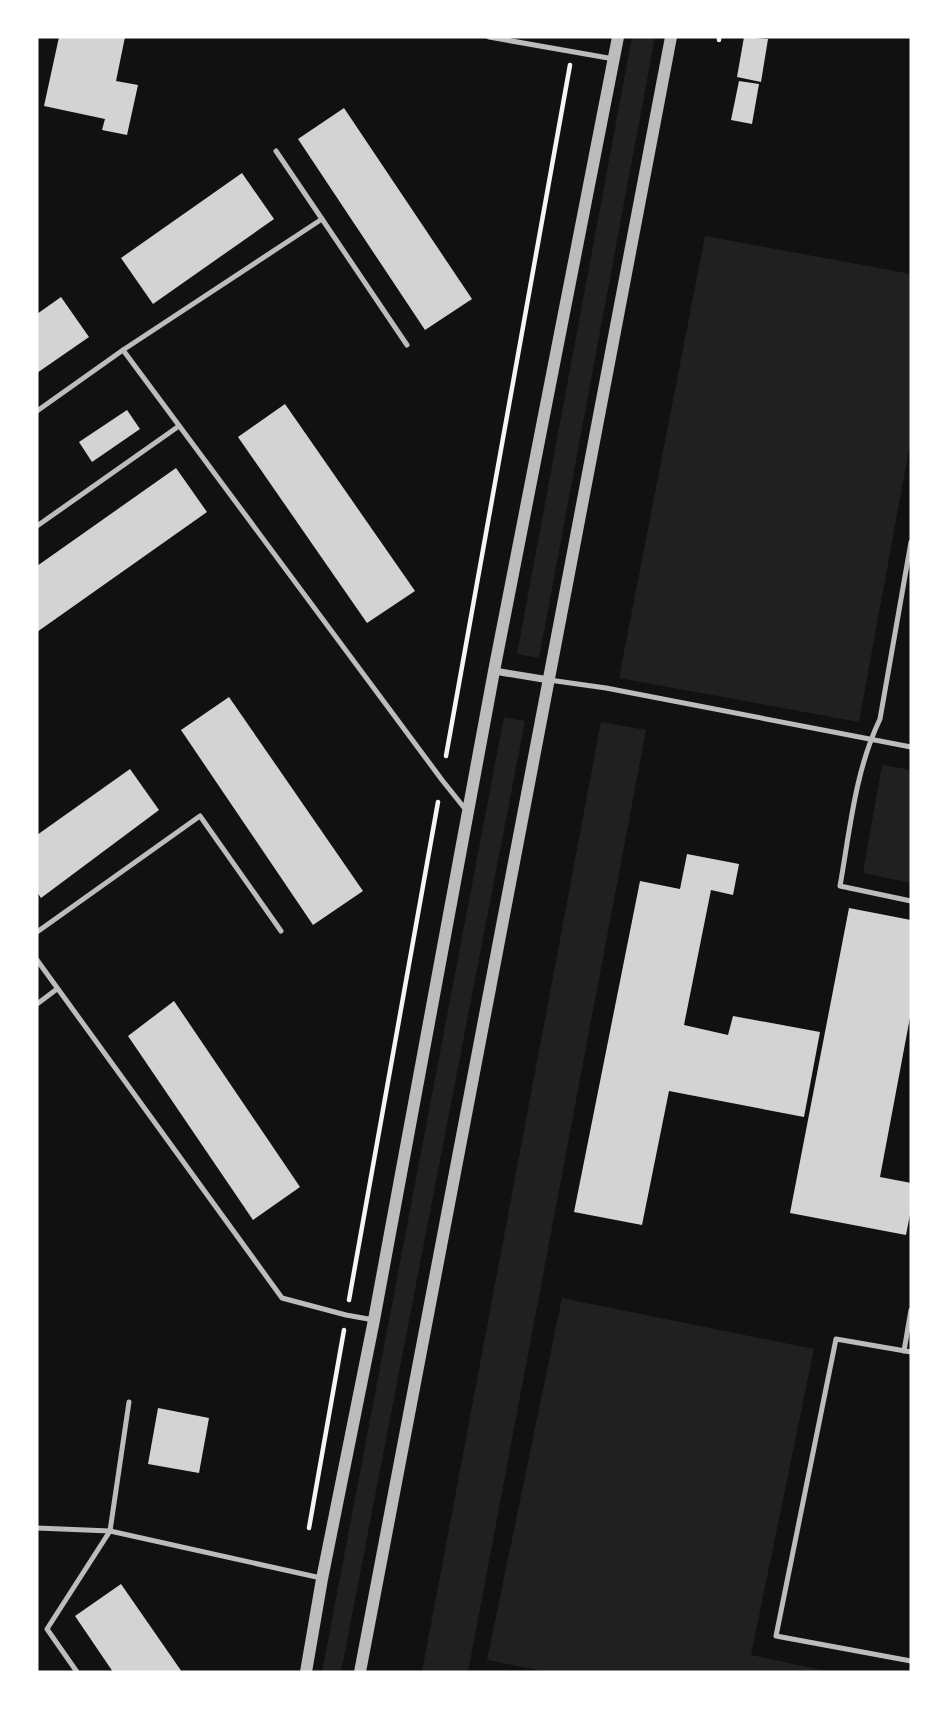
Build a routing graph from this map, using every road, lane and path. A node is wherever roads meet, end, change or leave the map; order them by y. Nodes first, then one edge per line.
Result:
1 (489, 37) edge
2 (618, 37) edge
3 (671, 37) edge
4 (573, 51) junction
5 (614, 59) junction
6 (276, 151) dead end
7 (322, 219) junction
8 (407, 345) dead end
9 (123, 351) junction
10 (37, 411) edge
11 (179, 426) junction
12 (37, 526) edge
13 (911, 541) edge
14 (495, 671) junction
15 (549, 680) junction
16 (870, 739) junction
17 (911, 747) edge
18 (442, 780) junction
19 (468, 812) junction
20 (911, 901) edge
21 (281, 931) dead end
22 (37, 932) edge
23 (37, 960) edge
24 (57, 989) junction
25 (37, 1003) edge
26 (911, 1310) edge
27 (346, 1315) junction
28 (374, 1320) junction
29 (908, 1352) edge
30 (129, 1402) dead end
31 (37, 1528) edge
32 (110, 1531) junction
33 (308, 1533) dead end
34 (322, 1579) junction
35 (911, 1661) edge
36 (77, 1672) edge
37 (306, 1672) edge
38 (360, 1672) edge

1 - 4 lane
2 - 5 street
3 - 15 street
4 - 5 lane
4 - 18 path
5 - 14 street
6 - 7 lane
7 - 8 lane
7 - 9 lane
9 - 10 lane
9 - 11 lane
11 - 12 lane
11 - 18 lane
13 - 16 lane
14 - 15 street
14 - 19 street
15 - 16 lane
15 - 38 street
16 - 17 lane
16 - 20 lane
18 - 19 lane
18 - 27 path
19 - 28 street
21 - 22 lane
23 - 24 lane
24 - 25 lane
24 - 27 lane
26 - 29 lane
27 - 28 lane
27 - 33 path
28 - 34 street
29 - 35 lane
30 - 32 lane
31 - 32 lane
32 - 34 lane
32 - 36 lane
34 - 37 street

